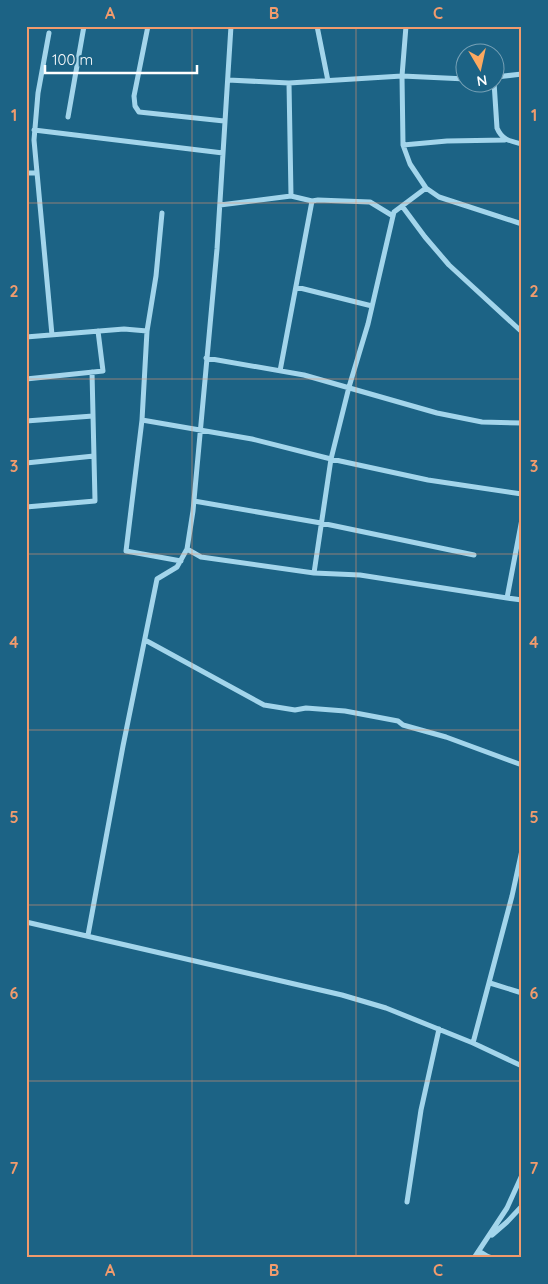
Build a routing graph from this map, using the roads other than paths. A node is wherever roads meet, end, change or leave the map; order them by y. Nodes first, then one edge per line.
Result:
1 (84, 26) edge
2 (148, 26) edge
3 (231, 26) edge
4 (317, 26) edge
5 (406, 26) edge
6 (49, 33) dead end
7 (522, 74) edge
8 (402, 76) junction
9 (506, 76) edge
10 (456, 79) edge
11 (228, 80) junction
12 (328, 80) junction
13 (289, 83) junction
14 (495, 92) edge
15 (68, 118) dead end
16 (224, 121) junction
17 (34, 130) junction
18 (505, 140) junction
19 (522, 144) edge
20 (403, 145) junction
21 (223, 153) junction
22 (26, 173) edge
23 (37, 173) junction
24 (426, 188) junction
25 (292, 196) junction
26 (312, 202) junction
27 (220, 205) junction
28 (402, 206) junction
29 (162, 212) dead end
30 (393, 216) junction
31 (522, 224) edge
32 (296, 287) junction
33 (372, 306) junction
34 (98, 331) junction
35 (147, 331) junction
36 (522, 332) edge
37 (52, 335) junction
38 (26, 337) edge
39 (206, 358) junction
40 (280, 371) junction
41 (92, 372) junction
42 (26, 379) edge
43 (348, 387) junction
44 (93, 416) junction
45 (142, 420) junction
46 (26, 421) edge
47 (522, 424) edge
48 (200, 431) junction
49 (94, 456) junction
50 (331, 459) junction
51 (26, 463) edge
52 (522, 494) edge
53 (194, 501) junction
54 (26, 507) edge
55 (522, 519) edge
56 (321, 523) junction
57 (187, 549) junction
58 (474, 555) dead end
59 (180, 560) junction
60 (314, 573) junction
61 (507, 598) junction
62 (522, 600) edge
63 (144, 640) junction
64 (522, 765) edge
65 (522, 850) edge
66 (26, 922) edge
67 (88, 935) junction
68 (490, 983) junction
69 (522, 993) edge
70 (440, 1029) junction
71 (473, 1043) junction
72 (522, 1066) edge
73 (522, 1175) edge
74 (407, 1202) dead end
75 (522, 1206) edge
76 (487, 1239) junction
77 (479, 1251) junction
78 (474, 1258) edge
79 (492, 1258) edge

1 - 15 street
2 - 16 street
3 - 11 street
4 - 12 street
5 - 8 street
6 - 17 street
7 - 9 street
8 - 10 street
8 - 12 street
8 - 20 street
11 - 13 street
11 - 16 street
12 - 13 street
13 - 25 street
14 - 18 street
16 - 21 street
17 - 21 street
17 - 23 street
18 - 19 street
18 - 20 street
20 - 24 street
21 - 27 street
22 - 23 street
23 - 37 street
24 - 28 street
24 - 31 street
25 - 26 street
25 - 27 street
26 - 30 street
26 - 32 street
27 - 39 street
28 - 30 street
28 - 36 street
29 - 35 street
30 - 33 street
32 - 33 street
32 - 40 street
33 - 43 street
34 - 35 street
34 - 37 street
34 - 41 street
35 - 45 street
37 - 38 street
39 - 40 street
39 - 48 street
40 - 43 street
41 - 42 street
41 - 44 street
43 - 47 street
43 - 50 street
44 - 46 street
44 - 49 street
45 - 48 street
45 - 59 street
48 - 50 street
48 - 53 street
49 - 51 street
49 - 54 street
50 - 52 street
50 - 56 street
53 - 56 street
53 - 57 street
55 - 61 street
56 - 58 street
56 - 60 street
57 - 59 street
57 - 60 street
59 - 63 street
60 - 61 street
61 - 62 street
63 - 64 street
63 - 67 street
65 - 68 street
66 - 67 street
67 - 70 street
68 - 69 street
68 - 71 street
70 - 71 street
70 - 74 street
71 - 72 street
73 - 76 street
75 - 76 street
76 - 77 street
77 - 78 street
77 - 79 street

